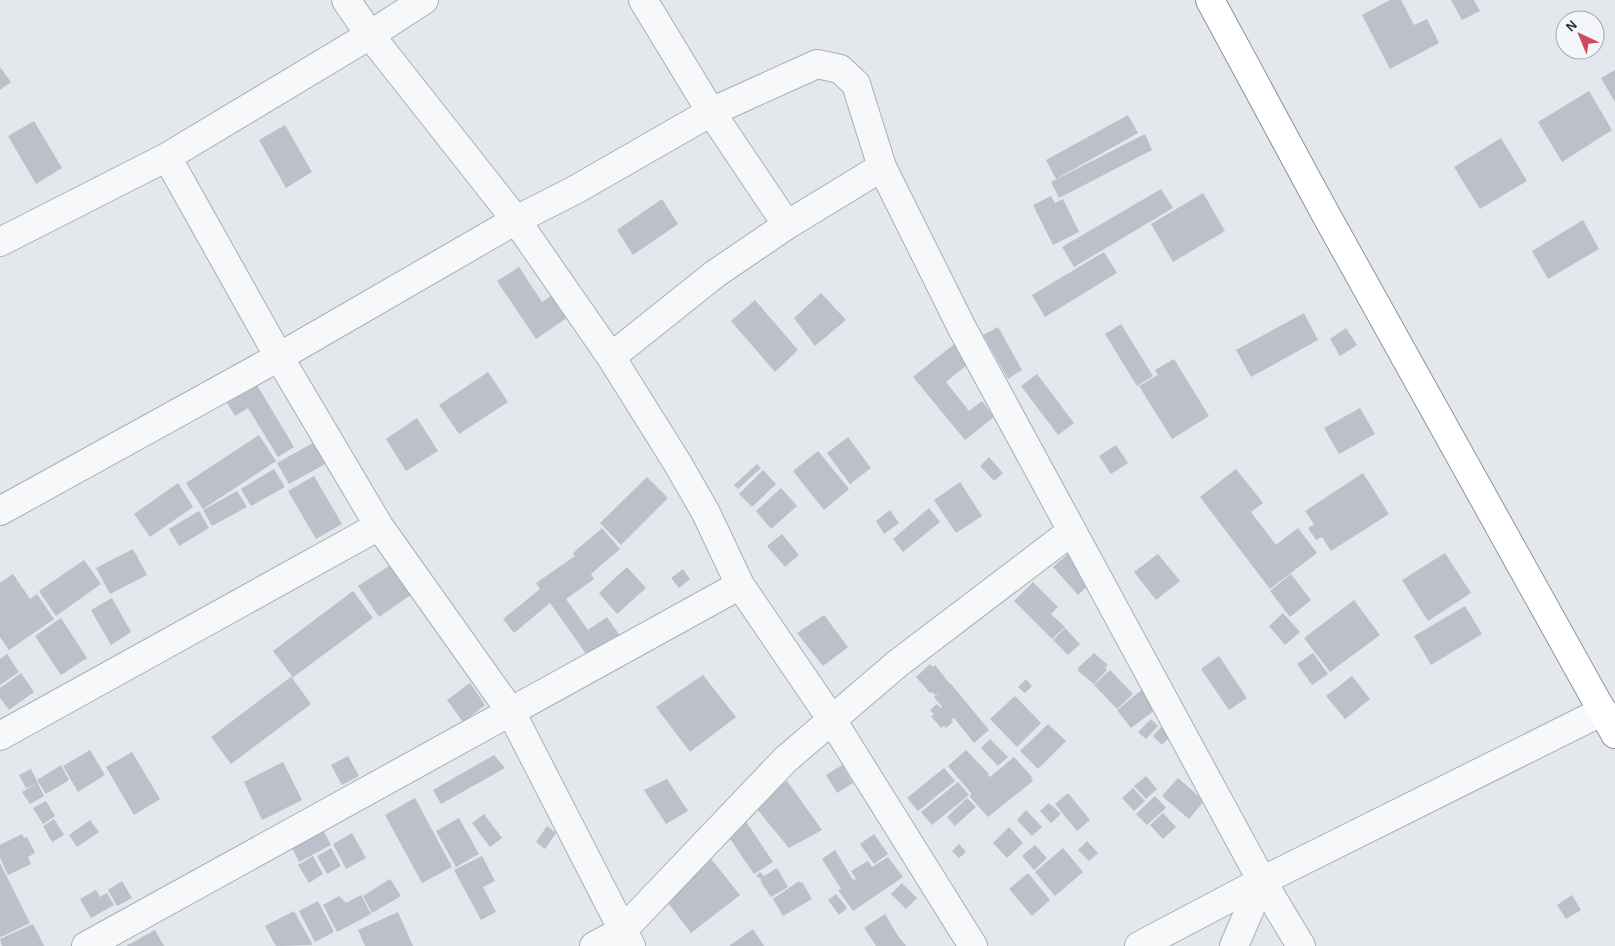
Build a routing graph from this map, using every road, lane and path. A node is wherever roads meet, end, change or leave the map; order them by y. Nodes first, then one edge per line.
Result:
1 (346, 0) edge
2 (424, 0) edge
3 (643, 0) edge
4 (1210, 0) edge
5 (370, 35) junction
6 (711, 112) junction
7 (167, 157) junction
8 (882, 167) junction
9 (516, 220) junction
10 (787, 225) junction
11 (0, 242) edge
12 (279, 357) junction
13 (611, 357) junction
14 (0, 511) edge
15 (379, 526) junction
16 (1072, 531) junction
17 (740, 585) junction
18 (511, 712) junction
19 (832, 720) junction
20 (1609, 723) edge
21 (0, 736) edge
22 (1262, 881) junction
23 (627, 938) edge
24 (86, 946) edge
25 (594, 946) edge
26 (973, 946) edge
27 (1139, 946) edge
28 (1234, 946) edge
29 (1301, 946) edge

1 - 5 street
2 - 5 street
3 - 6 street
4 - 20 highway
5 - 7 street
5 - 9 street
6 - 8 street
6 - 9 street
6 - 10 street
7 - 11 street
7 - 12 street
8 - 10 street
8 - 16 street
9 - 12 street
9 - 13 street
10 - 13 street
12 - 14 street
12 - 15 street
13 - 17 street
15 - 18 street
15 - 21 street
16 - 19 street
16 - 22 street
17 - 18 street
17 - 19 street
18 - 23 street
18 - 24 street
19 - 23 street
19 - 26 street
20 - 22 street
22 - 27 street
22 - 28 street
22 - 29 street
23 - 25 street

